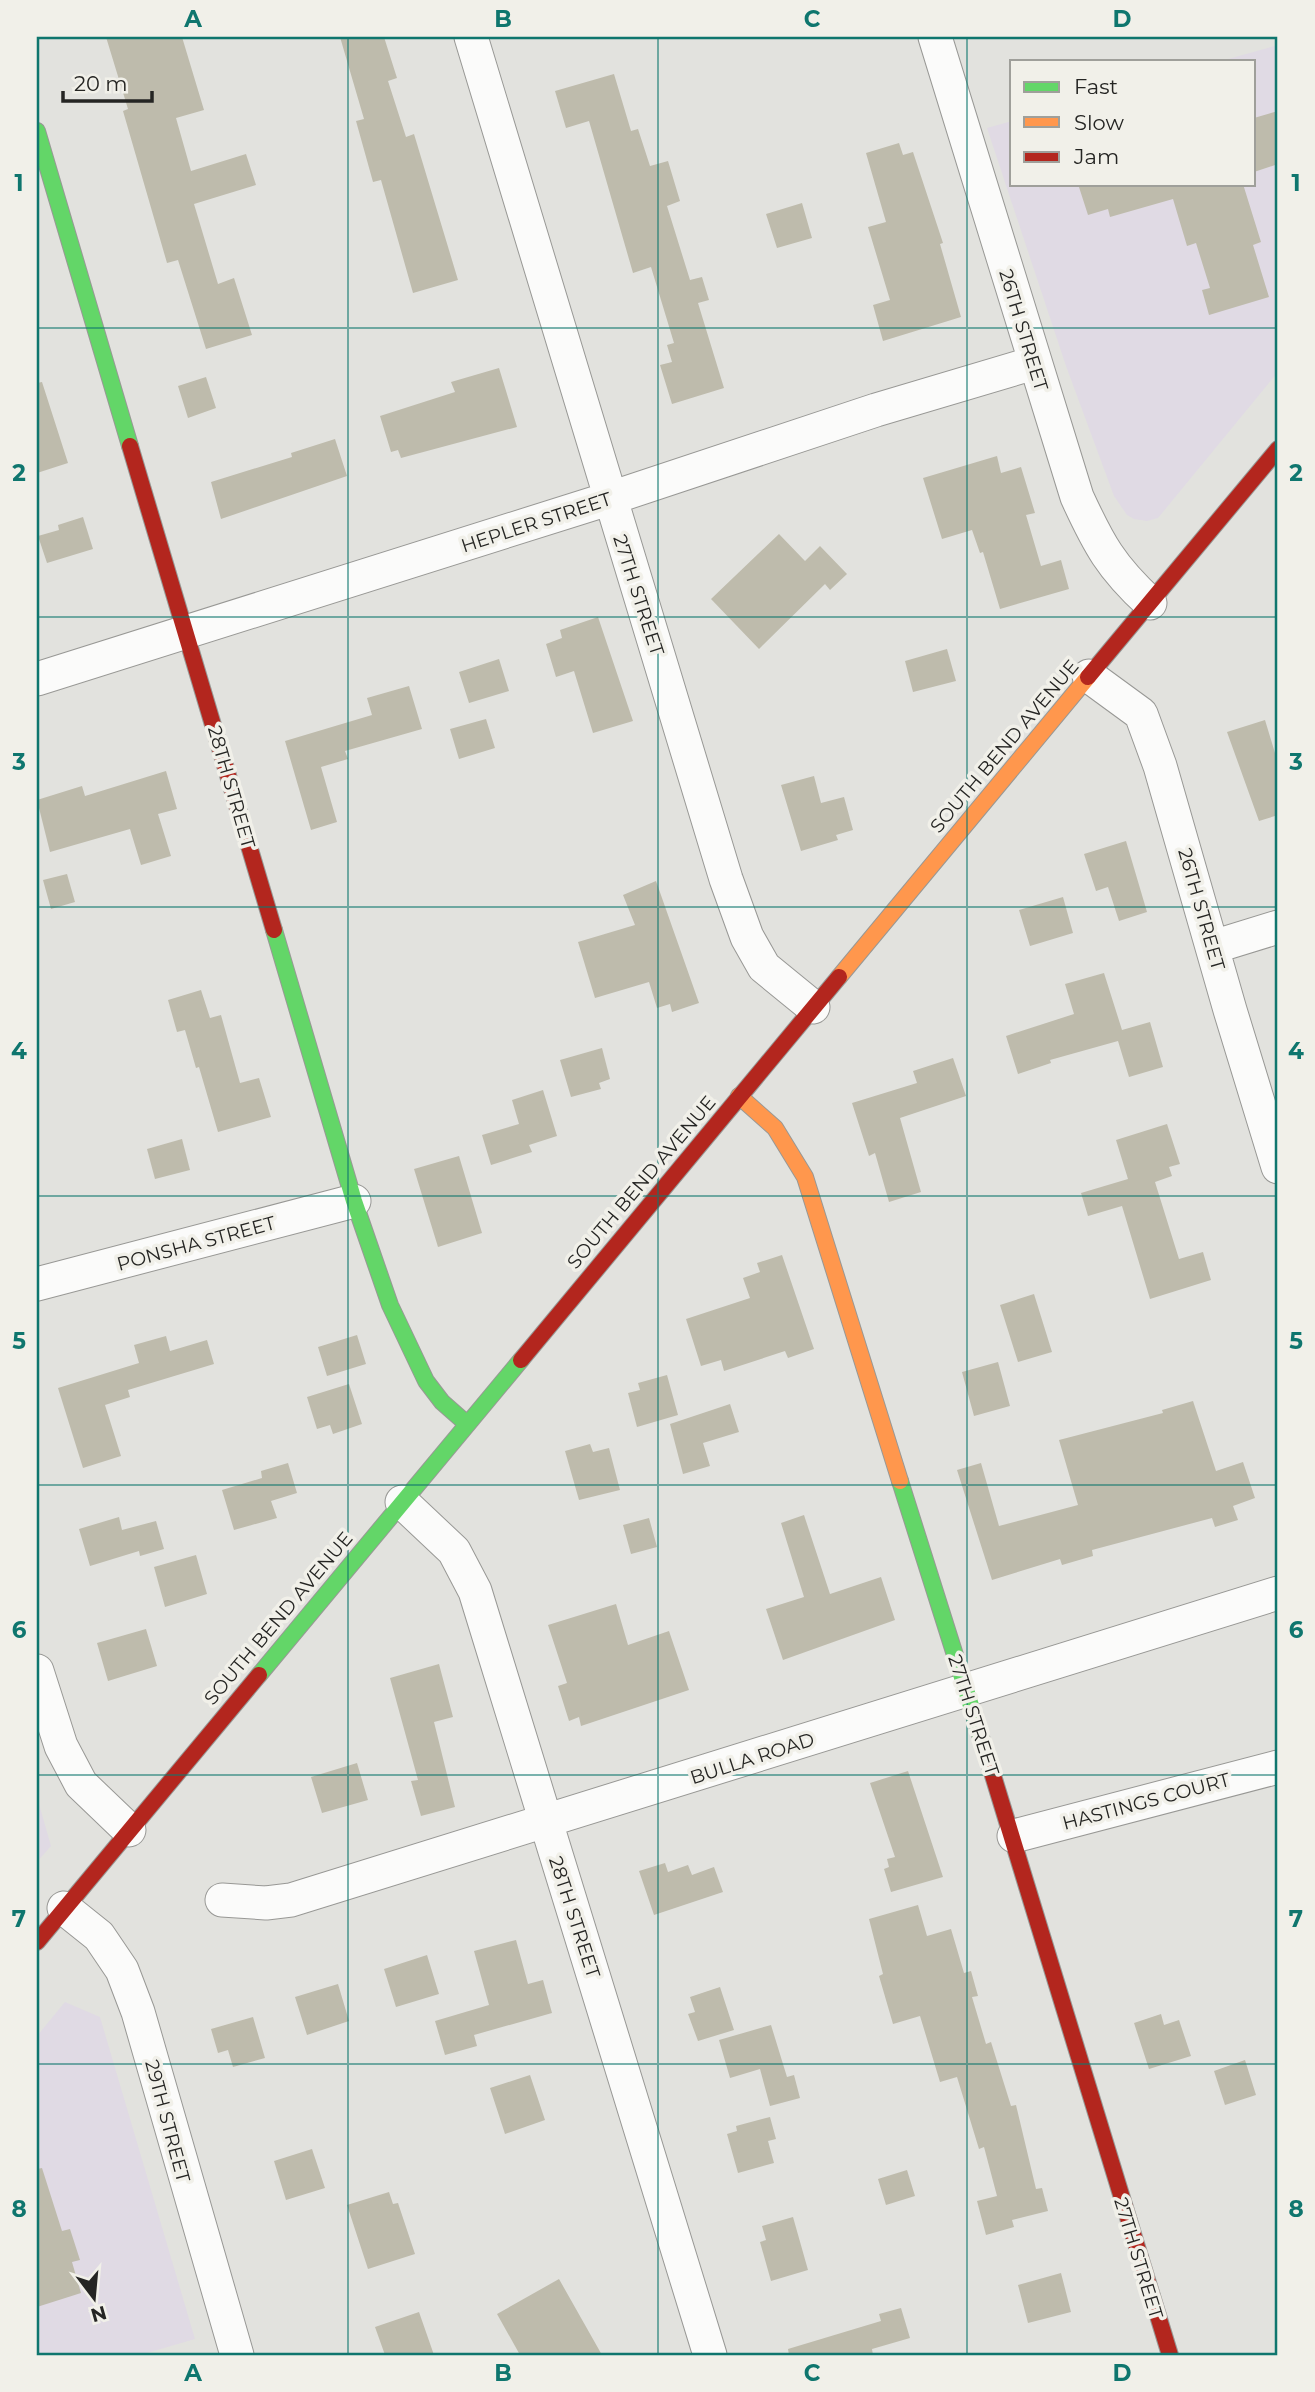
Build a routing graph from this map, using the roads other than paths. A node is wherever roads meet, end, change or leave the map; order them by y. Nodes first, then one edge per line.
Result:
1 (471, 37) edge
2 (935, 37) edge
3 (37, 131) edge
4 (1034, 363) junction
5 (1278, 449) edge
6 (608, 499) junction
7 (1150, 603) junction
8 (186, 632) junction
9 (1089, 676) junction
10 (37, 679) edge
11 (1278, 927) edge
12 (1213, 947) junction
13 (813, 1007) junction
14 (739, 1096) junction
15 (1278, 1167) edge
16 (354, 1201) junction
17 (37, 1284) edge
18 (467, 1424) junction
19 (402, 1502) junction
20 (1278, 1593) edge
21 (37, 1671) edge
22 (964, 1690) junction
23 (1278, 1767) edge
24 (545, 1823) junction
25 (129, 1829) junction
26 (1014, 1836) junction
27 (222, 1900) dead end
28 (64, 1908) junction
29 (37, 1942) edge
30 (237, 2355) edge
31 (710, 2355) edge
32 (1170, 2355) edge

1 - 6 street, 27TH STREET
2 - 4 street, 26TH STREET
3 - 8 street, 28TH STREET
4 - 6 street, HEPLER STREET
4 - 7 street, 26TH STREET
5 - 7 street, SOUTH BEND AVENUE
6 - 8 street, HEPLER STREET
6 - 13 street, 27TH STREET
7 - 9 street, SOUTH BEND AVENUE
8 - 10 street, HEPLER STREET
8 - 16 street, 28TH STREET
9 - 12 street, 26TH STREET
9 - 13 street, SOUTH BEND AVENUE
11 - 12 street
12 - 15 street, 26TH STREET
13 - 14 street, SOUTH BEND AVENUE
14 - 18 street, SOUTH BEND AVENUE
14 - 22 street, 27TH STREET
16 - 17 street, PONSHA STREET
16 - 18 street, 28TH STREET
18 - 19 street, SOUTH BEND AVENUE
19 - 24 street, 28TH STREET
19 - 25 street, SOUTH BEND AVENUE
20 - 22 street, BULLA ROAD
21 - 25 street
22 - 24 street, BULLA ROAD
22 - 26 street, 27TH STREET
23 - 26 street, HASTINGS COURT
24 - 27 street, BULLA ROAD
24 - 31 street, 28TH STREET
25 - 28 street, SOUTH BEND AVENUE
26 - 32 street, 27TH STREET
28 - 29 street, SOUTH BEND AVENUE
28 - 30 street, 29TH STREET

